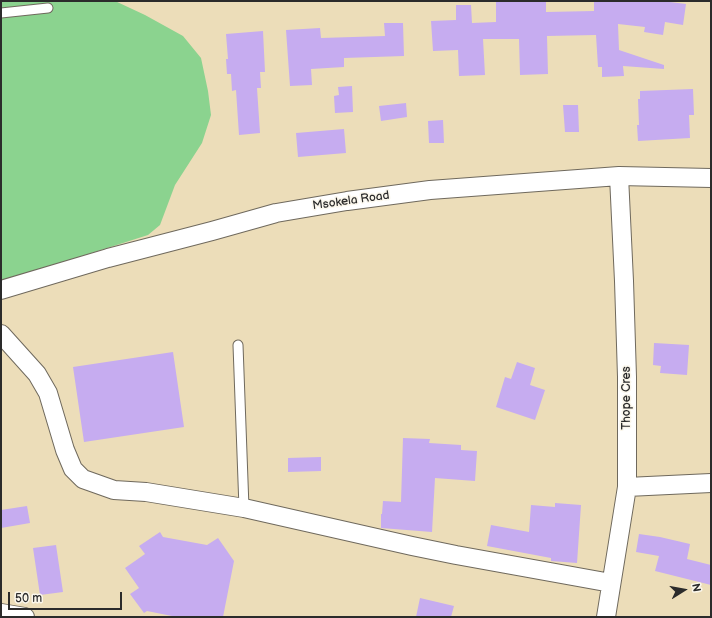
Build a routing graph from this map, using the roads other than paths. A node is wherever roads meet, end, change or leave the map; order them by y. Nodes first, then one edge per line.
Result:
1 (48, 8) dead end
2 (1, 13) edge
3 (619, 176) junction
4 (711, 178) edge
5 (1, 290) edge
6 (1, 334) edge
7 (238, 345) dead end
8 (711, 483) edge
9 (627, 487) junction
10 (244, 508) junction
11 (611, 583) junction
12 (1, 613) edge
13 (25, 617) edge
14 (606, 617) edge

1 - 2 lane
3 - 4 street, Msokela Road
3 - 5 street, Msokela Road
3 - 9 street, Thope Cres
6 - 10 street
7 - 10 lane
8 - 9 street
9 - 11 street, Thope Cres
10 - 11 street
11 - 14 street, Thope Cres
12 - 13 street

